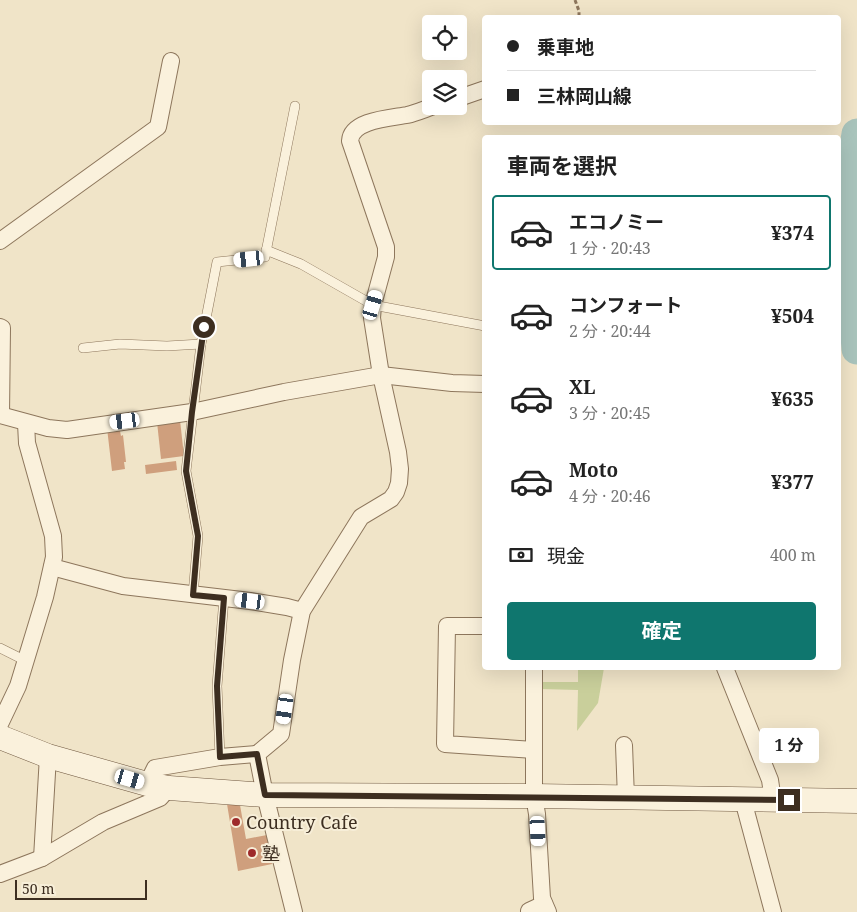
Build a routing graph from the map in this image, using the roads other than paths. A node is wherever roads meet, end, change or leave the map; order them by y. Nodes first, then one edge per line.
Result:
1 (171, 61) dead end
2 (482, 90) edge
3 (467, 95) edge
4 (295, 106) dead end
5 (422, 110) edge
6 (0, 241) edge
7 (266, 250) junction
8 (373, 305) junction
9 (482, 325) edge
10 (0, 327) edge
11 (201, 344) junction
12 (83, 348) dead end
13 (381, 375) junction
14 (482, 384) edge
15 (192, 412) junction
16 (1, 415) edge
17 (26, 423) junction
18 (52, 567) junction
19 (193, 595) junction
20 (224, 598) junction
21 (302, 611) junction
22 (482, 626) edge
23 (0, 648) edge
24 (26, 661) junction
25 (534, 670) edge
26 (726, 670) edge
27 (0, 724) edge
28 (0, 736) edge
29 (624, 745) dead end
30 (534, 750) junction
31 (257, 754) junction
32 (48, 756) junction
33 (220, 757) junction
34 (158, 786) junction
35 (265, 795) junction
36 (534, 796) junction
37 (626, 798) junction
38 (744, 800) junction
39 (773, 800) junction
40 (848, 801) edge
41 (42, 858) junction
42 (0, 874) edge
43 (546, 908) edge
44 (530, 911) edge
45 (294, 912) edge
46 (773, 912) edge

1 - 6 street
2 - 3 street
4 - 7 lane
5 - 8 street
7 - 8 lane
7 - 11 lane
8 - 9 lane
8 - 13 street
10 - 16 street
11 - 12 lane
11 - 15 lane
13 - 14 street
13 - 15 street
13 - 21 street
15 - 17 street
15 - 19 lane
16 - 17 street
17 - 18 street
18 - 19 street
18 - 24 street
19 - 20 street
20 - 21 street
20 - 33 lane
21 - 31 street
22 - 30 street
23 - 24 lane
24 - 27 street
25 - 30 street
26 - 39 street
28 - 32 main road
29 - 37 street
30 - 36 street
31 - 33 street
31 - 35 street
32 - 34 main road
32 - 41 street
33 - 34 street
34 - 35 main road
34 - 41 street
35 - 36 main road
35 - 45 street
36 - 37 main road
36 - 43 street
37 - 38 main road
38 - 39 main road
38 - 46 street
39 - 40 main road
41 - 42 street
43 - 44 street

